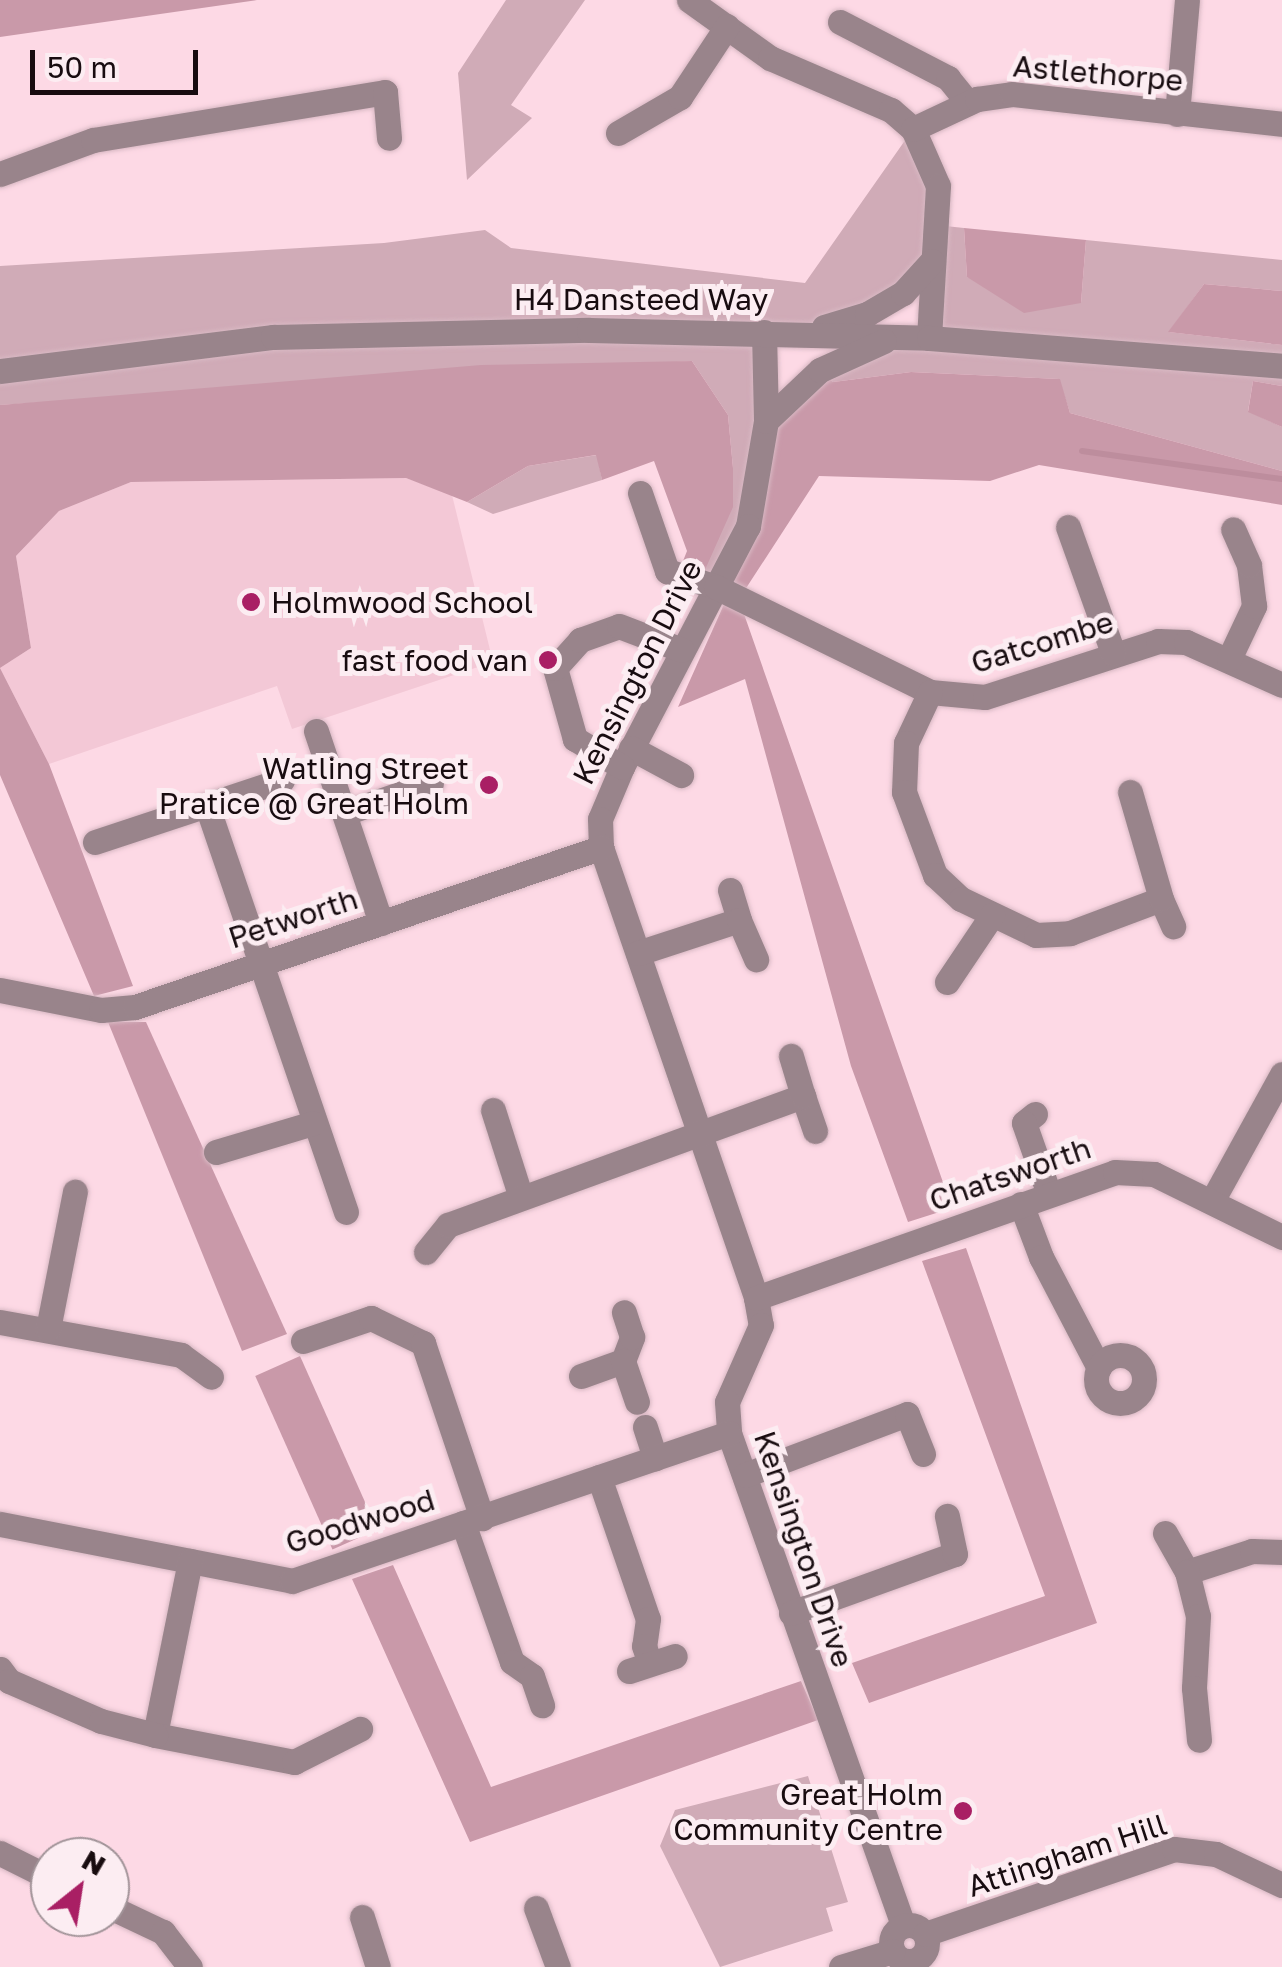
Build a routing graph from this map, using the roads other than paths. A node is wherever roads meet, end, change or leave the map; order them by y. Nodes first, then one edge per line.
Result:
1 (688, 0) edge
2 (1187, 0) edge
3 (840, 22) dead end
4 (727, 26) junction
5 (968, 103) junction
6 (1177, 114) junction
7 (1282, 124) edge
8 (913, 129) junction
9 (618, 133) dead end
10 (389, 138) dead end
11 (0, 174) edge
12 (932, 261) junction
13 (764, 332) junction
14 (803, 333) junction
15 (893, 338) junction
16 (928, 338) junction
17 (1282, 366) edge
18 (0, 370) edge
19 (766, 421) junction
20 (640, 493) dead end
21 (1068, 528) dead end
22 (1233, 530) dead end
23 (716, 586) junction
24 (682, 650) junction
25 (1113, 654) junction
26 (1229, 659) junction
27 (1282, 685) edge
28 (930, 692) junction
29 (316, 731) dead end
30 (626, 757) junction
31 (681, 775) dead end
32 (282, 780) dead end
33 (431, 782) dead end
34 (1130, 792) dead end
35 (207, 806) junction
36 (345, 813) junction
37 (95, 842) dead end
38 (601, 847) junction
39 (730, 890) dead end
40 (1161, 900) junction
41 (992, 915) junction
42 (740, 920) junction
43 (381, 923) junction
44 (1174, 926) dead end
45 (638, 953) junction
46 (756, 958) dead end
47 (259, 963) junction
48 (947, 982) dead end
49 (0, 990) edge
50 (791, 1056) dead end
51 (1272, 1070) edge
52 (803, 1096) junction
53 (493, 1110) dead end
54 (1022, 1118) dead end
55 (313, 1123) junction
56 (815, 1131) dead end
57 (702, 1136) junction
58 (216, 1152) dead end
59 (76, 1192) dead end
60 (1049, 1194) junction
61 (521, 1198) junction
62 (1212, 1201) junction
63 (1021, 1204) junction
64 (346, 1212) dead end
65 (1282, 1236) edge
66 (426, 1252) dead end
67 (756, 1298) junction
68 (624, 1312) dead end
69 (0, 1322) edge
70 (48, 1329) junction
71 (303, 1341) dead end
72 (623, 1361) junction
73 (1099, 1368) dead end
74 (211, 1376) dead end
75 (581, 1376) dead end
76 (729, 1433) junction
77 (922, 1454) dead end
78 (655, 1458) junction
79 (745, 1475) junction
80 (599, 1477) junction
81 (947, 1516) dead end
82 (473, 1520) junction
83 (0, 1524) edge
84 (1165, 1533) dead end
85 (1282, 1552) edge
86 (190, 1561) junction
87 (1187, 1572) junction
88 (791, 1612) junction
89 (651, 1663) dead end
90 (0, 1669) edge
91 (542, 1705) dead end
92 (360, 1729) dead end
93 (156, 1735) junction
94 (1199, 1740) dead end
95 (0, 1853) edge
96 (30, 1868) edge
97 (1282, 1885) edge
98 (536, 1908) dead end
99 (130, 1916) edge
100 (362, 1917) dead end
101 (914, 1930) junction
102 (906, 1960) edge
103 (190, 1967) edge
104 (378, 1967) edge
105 (558, 1967) edge
106 (841, 1967) edge

1 - 4 street
2 - 6 street
3 - 5 street
4 - 8 street
4 - 9 street
5 - 6 street, Astlethorpe
5 - 8 street, Astlethorpe
6 - 7 street, Astlethorpe
8 - 12 street
10 - 11 street
12 - 14 street
12 - 16 street
13 - 14 street, H4 Dansteed Way
13 - 18 street, H4 Dansteed Way
13 - 19 street, Kensington Drive
14 - 15 street, H4 Dansteed Way
15 - 16 street, H4 Dansteed Way
15 - 19 street
16 - 17 street, H4 Dansteed Way
19 - 23 street, Kensington Drive
20 - 23 street, Gatcombe
21 - 25 street
22 - 26 street
23 - 24 street, Kensington Drive
23 - 28 street, Gatcombe
24 - 30 street, Kensington Drive
24 - 30 street
25 - 26 street, Gatcombe
25 - 28 street, Gatcombe
26 - 27 street, Gatcombe
28 - 41 street
29 - 36 street
30 - 31 street
30 - 38 street, Kensington Drive
32 - 35 street
33 - 36 street
34 - 40 street
35 - 37 street
35 - 47 street
36 - 43 street
38 - 43 street, Petworth
38 - 45 street, Kensington Drive
39 - 42 street
40 - 41 street
40 - 44 street
41 - 48 street
42 - 45 street
42 - 46 street
43 - 47 street, Petworth
45 - 57 street, Kensington Drive
47 - 49 street, Petworth
47 - 55 street
50 - 52 street
51 - 62 street
52 - 56 street
52 - 57 street
53 - 61 street
54 - 60 street
55 - 58 street
55 - 64 street
57 - 61 street
57 - 67 street, Kensington Drive
59 - 70 street
60 - 62 street, Chatsworth
60 - 63 street, Chatsworth
61 - 66 street
62 - 65 street, Chatsworth
63 - 67 street, Chatsworth
63 - 73 street
67 - 76 street, Kensington Drive
68 - 72 street
69 - 70 street
70 - 74 street
71 - 82 street
72 - 75 street
72 - 78 street
76 - 78 street, Goodwood
76 - 79 street, Kensington Drive
77 - 79 street
78 - 80 street, Goodwood
79 - 88 street, Kensington Drive
80 - 82 street, Goodwood
80 - 89 street
81 - 88 street
82 - 86 street, Goodwood
82 - 91 street
83 - 86 street, Goodwood
84 - 87 street
85 - 87 street
86 - 93 street
87 - 94 street
88 - 101 street, Kensington Drive
90 - 93 street
92 - 93 street
95 - 96 street
97 - 101 street, Attingham Hill
98 - 105 street
99 - 103 street
100 - 104 street
101 - 102 street
102 - 106 street

